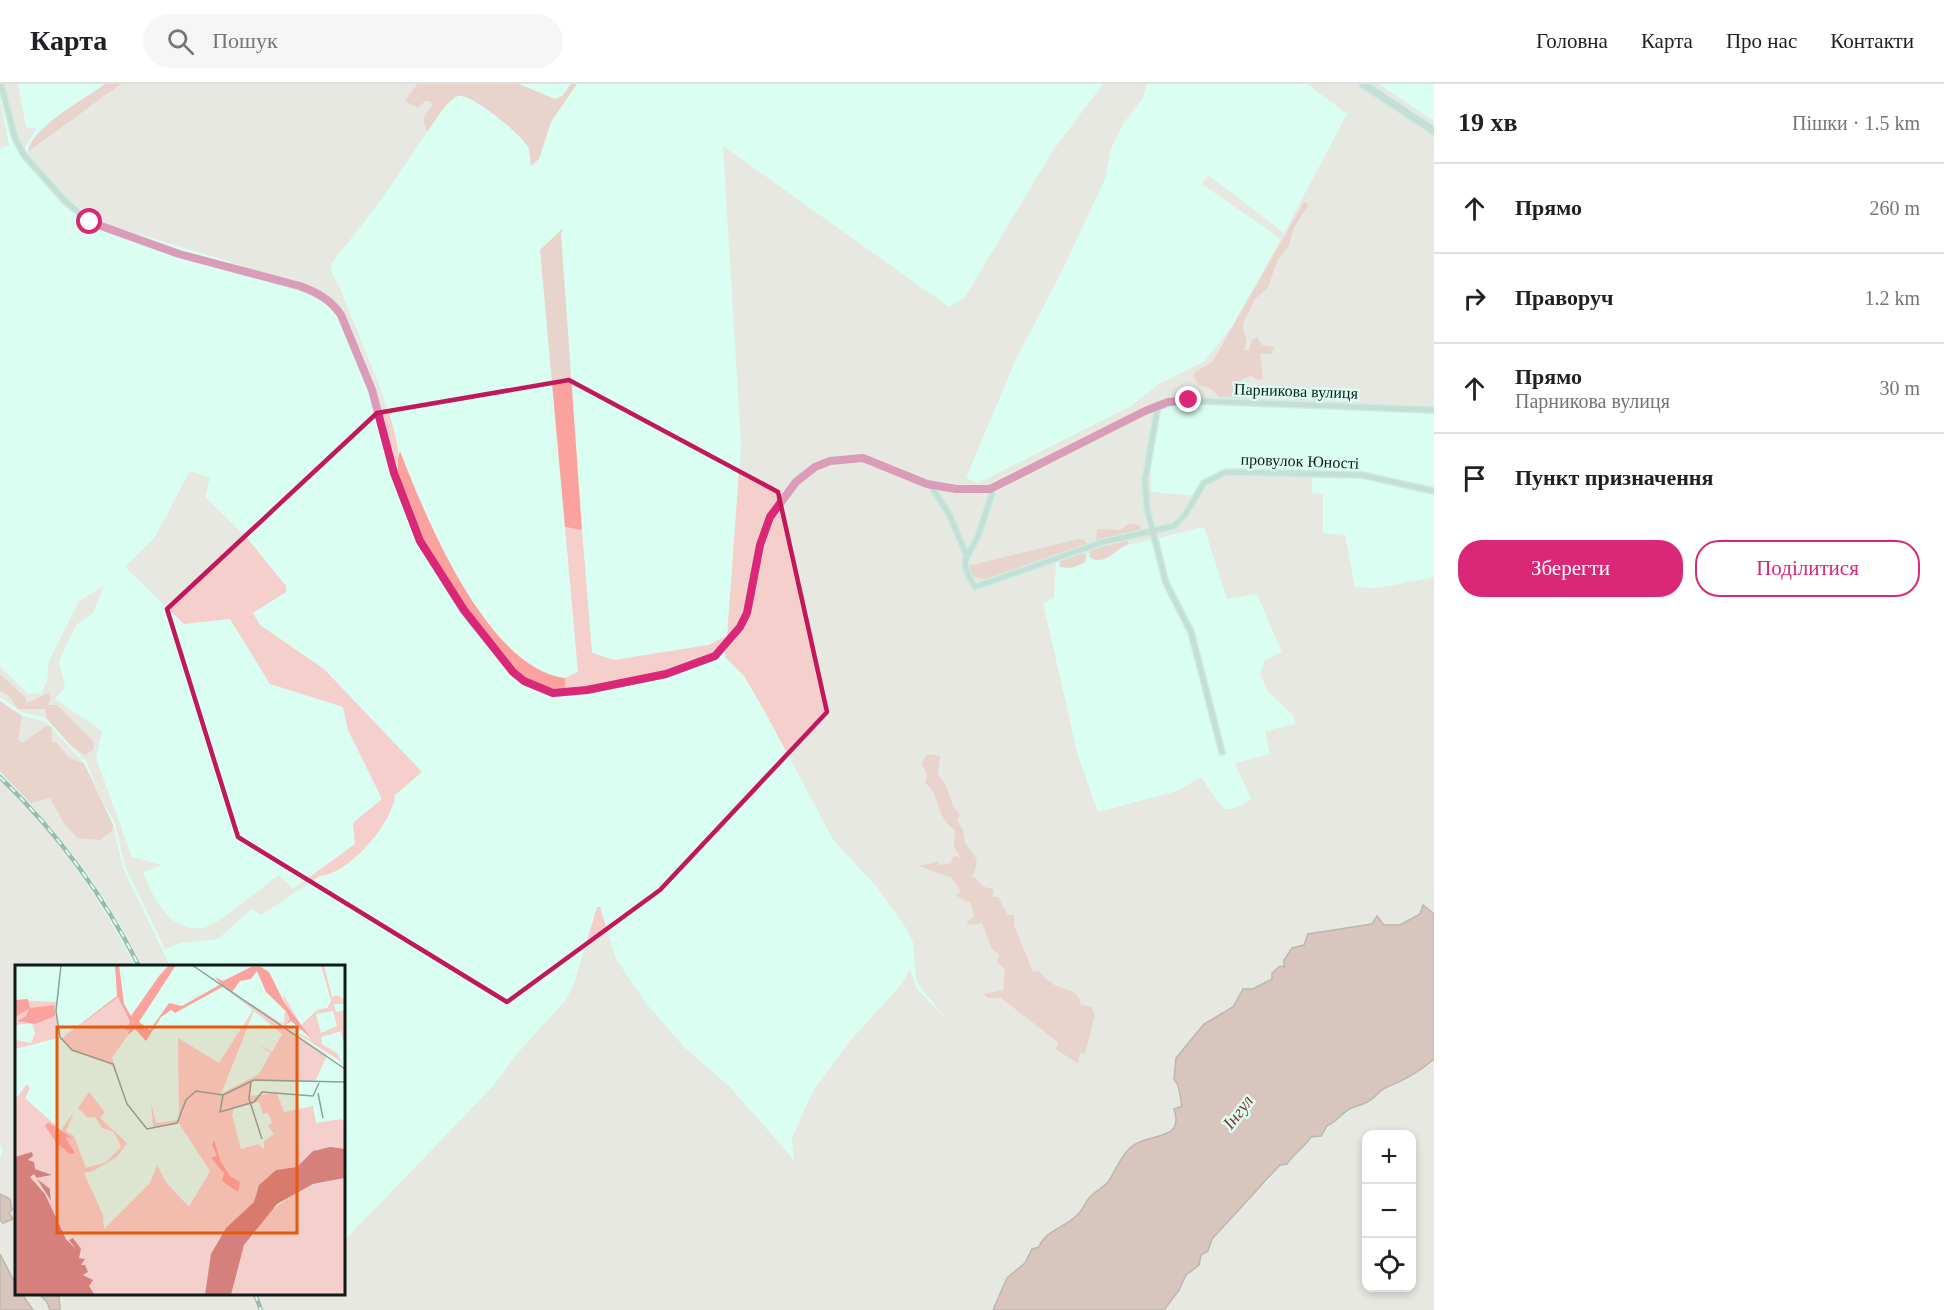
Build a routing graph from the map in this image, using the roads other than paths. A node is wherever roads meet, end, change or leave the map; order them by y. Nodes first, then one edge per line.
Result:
1 (1, 84) edge
2 (1363, 84) edge
3 (1434, 131) edge
4 (1158, 405) junction
5 (1434, 410) edge
6 (930, 485) junction
7 (990, 489) junction
8 (1434, 491) edge
9 (1153, 531) junction
10 (966, 554) junction
11 (1222, 752) dead end

1 - 6 street
2 - 3 street
4 - 5 street, Парникова вулиця
4 - 7 street, Парникова вулиця
4 - 9 street
6 - 7 street
6 - 10 street
7 - 10 street
8 - 9 street, провулок Юності
9 - 10 street, провулок Юності
9 - 11 street

